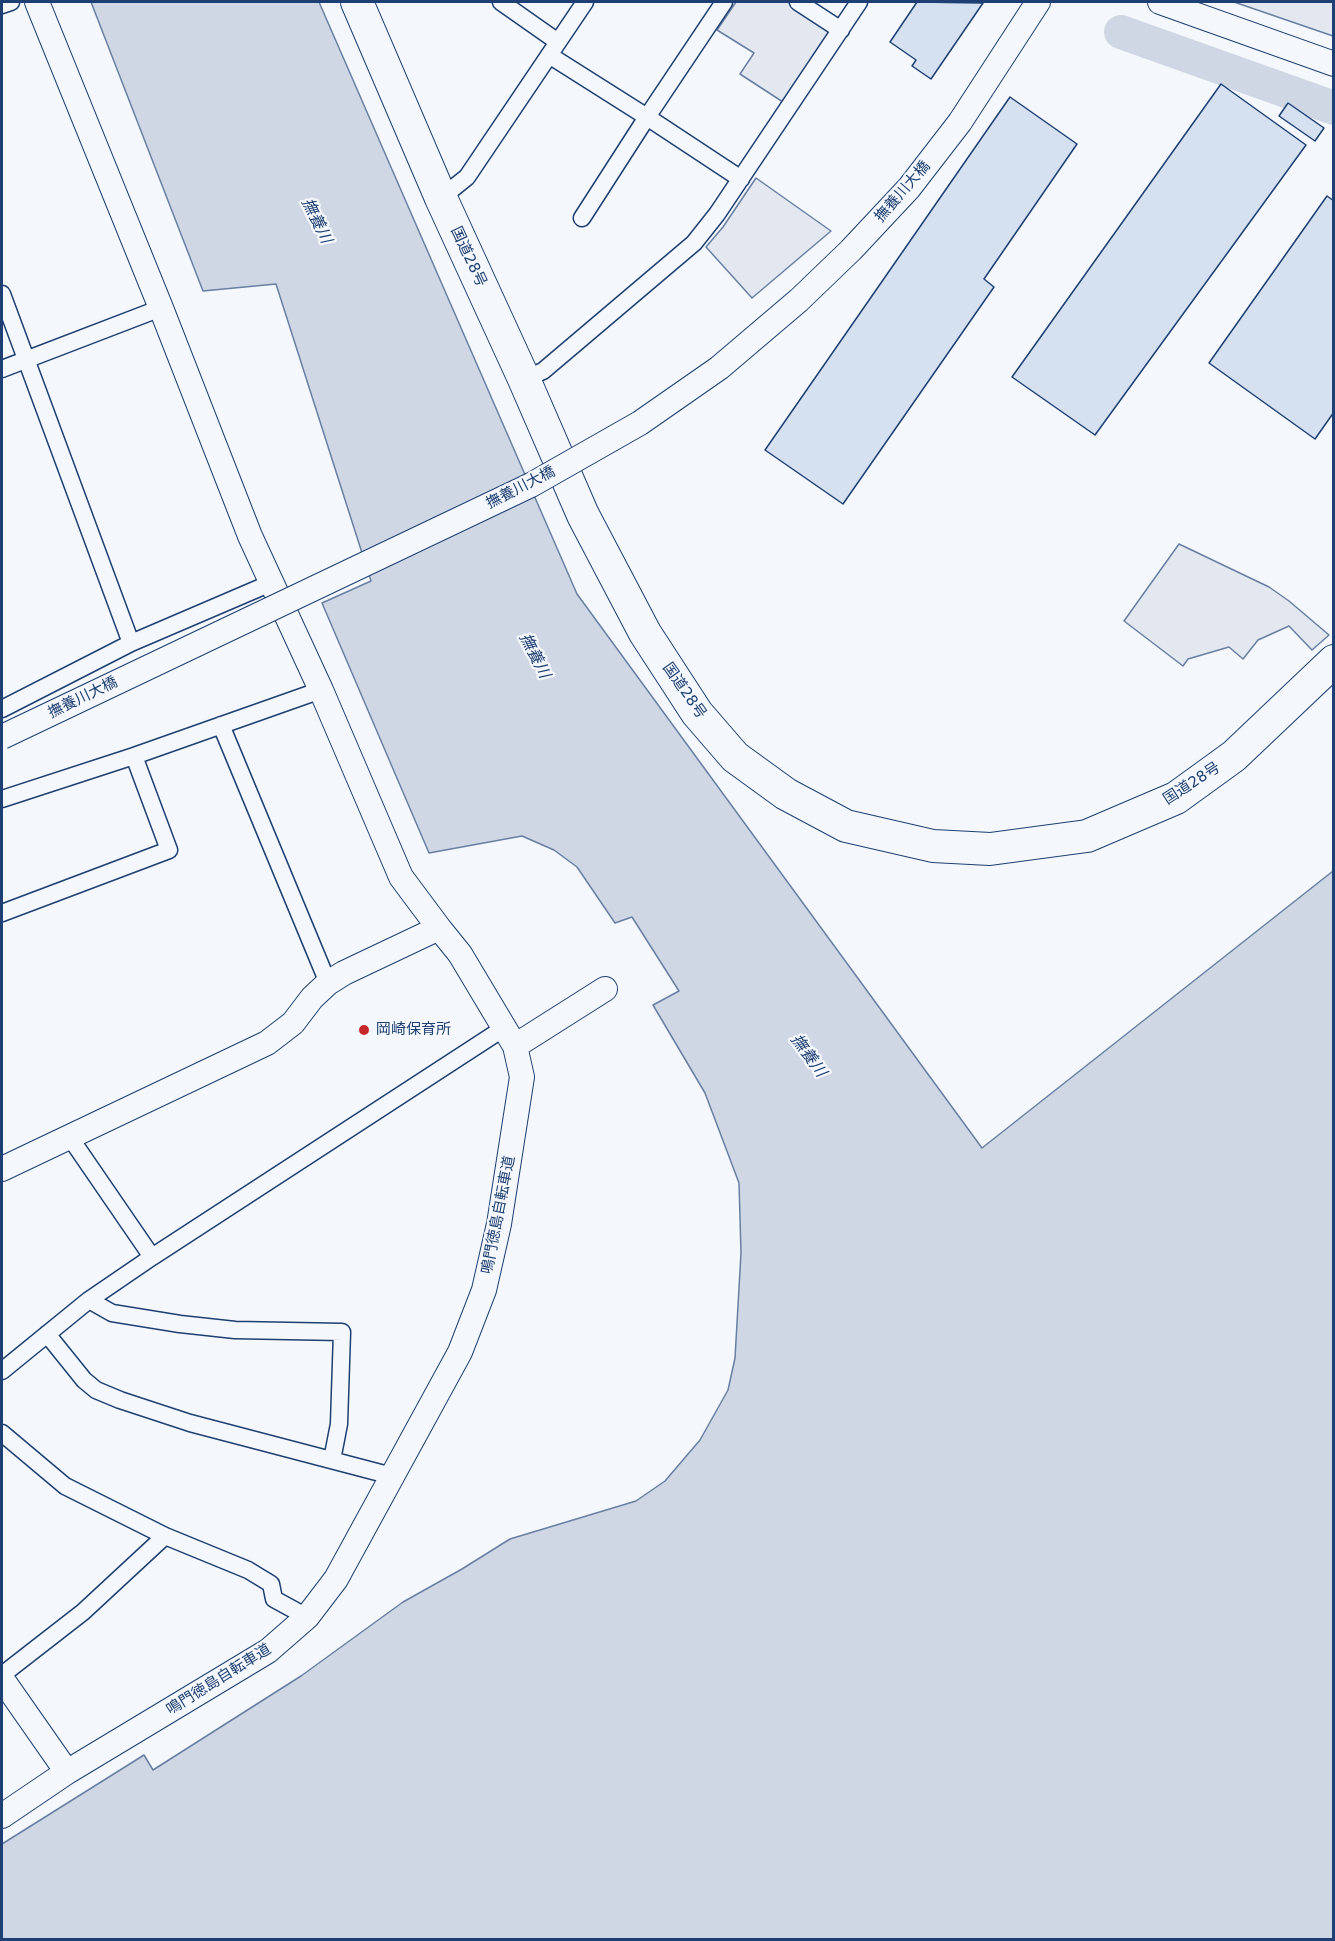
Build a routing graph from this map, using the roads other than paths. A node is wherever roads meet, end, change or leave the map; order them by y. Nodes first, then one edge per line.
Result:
1 (10, 2) edge
2 (37, 2) edge
3 (357, 2) edge
4 (501, 2) edge
5 (585, 2) edge
6 (724, 2) edge
7 (798, 2) edge
8 (859, 2) edge
9 (1038, 2) edge
10 (1160, 2) edge
11 (2, 5) edge
12 (841, 30) junction
13 (554, 49) junction
14 (1334, 64) edge
15 (647, 117) junction
16 (741, 179) junction
17 (441, 198) junction
18 (582, 218) dead end
19 (2, 294) edge
20 (161, 308) junction
21 (27, 360) junction
22 (2, 369) edge
23 (524, 380) junction
24 (272, 583) junction
25 (131, 643) junction
26 (1334, 661) edge
27 (321, 690) junction
28 (2, 709) edge
29 (221, 725) junction
30 (2, 737) edge
31 (134, 756) junction
32 (2, 799) edge
33 (2, 913) edge
34 (439, 928) junction
35 (328, 983) junction
36 (605, 989) dead end
37 (509, 1037) junction
38 (69, 1136) junction
39 (2, 1169) edge
40 (152, 1257) junction
41 (89, 1300) junction
42 (47, 1334) junction
43 (2, 1371) edge
44 (2, 1433) edge
45 (332, 1460) junction
46 (392, 1476) junction
47 (165, 1536) junction
48 (307, 1617) junction
49 (2, 1677) edge
50 (67, 1772) junction
51 (2, 1816) edge

1 - 11 street
2 - 20 street, 鳴門徳島自転車道
3 - 17 highway, 国道28号
4 - 13 street
5 - 13 street
6 - 15 street
7 - 12 street
8 - 12 street
9 - 30 street, 撫養川大橋, bridge
10 - 14 street
12 - 16 street
13 - 15 street
13 - 17 street
15 - 16 street
15 - 18 street
16 - 23 street
17 - 23 highway, 国道28号
19 - 21 street
20 - 21 street
20 - 24 street, 鳴門徳島自転車道
21 - 22 street
21 - 25 street
23 - 26 highway, 国道28号
24 - 25 street
24 - 27 street, 鳴門徳島自転車道
25 - 28 street
27 - 29 street
27 - 34 street, 鳴門徳島自転車道
29 - 31 street
29 - 35 street
31 - 32 street
31 - 33 street
34 - 35 street
34 - 37 street, 鳴門徳島自転車道
35 - 38 street
36 - 37 street
37 - 40 street
37 - 46 street, 鳴門徳島自転車道
38 - 39 street
38 - 40 street
40 - 41 street
41 - 42 street
41 - 45 street
42 - 43 street
42 - 45 street
44 - 47 street
45 - 46 street
46 - 48 street, 鳴門徳島自転車道
47 - 48 street
47 - 49 street
48 - 50 street, 鳴門徳島自転車道
49 - 50 street
50 - 51 street, 鳴門徳島自転車道

